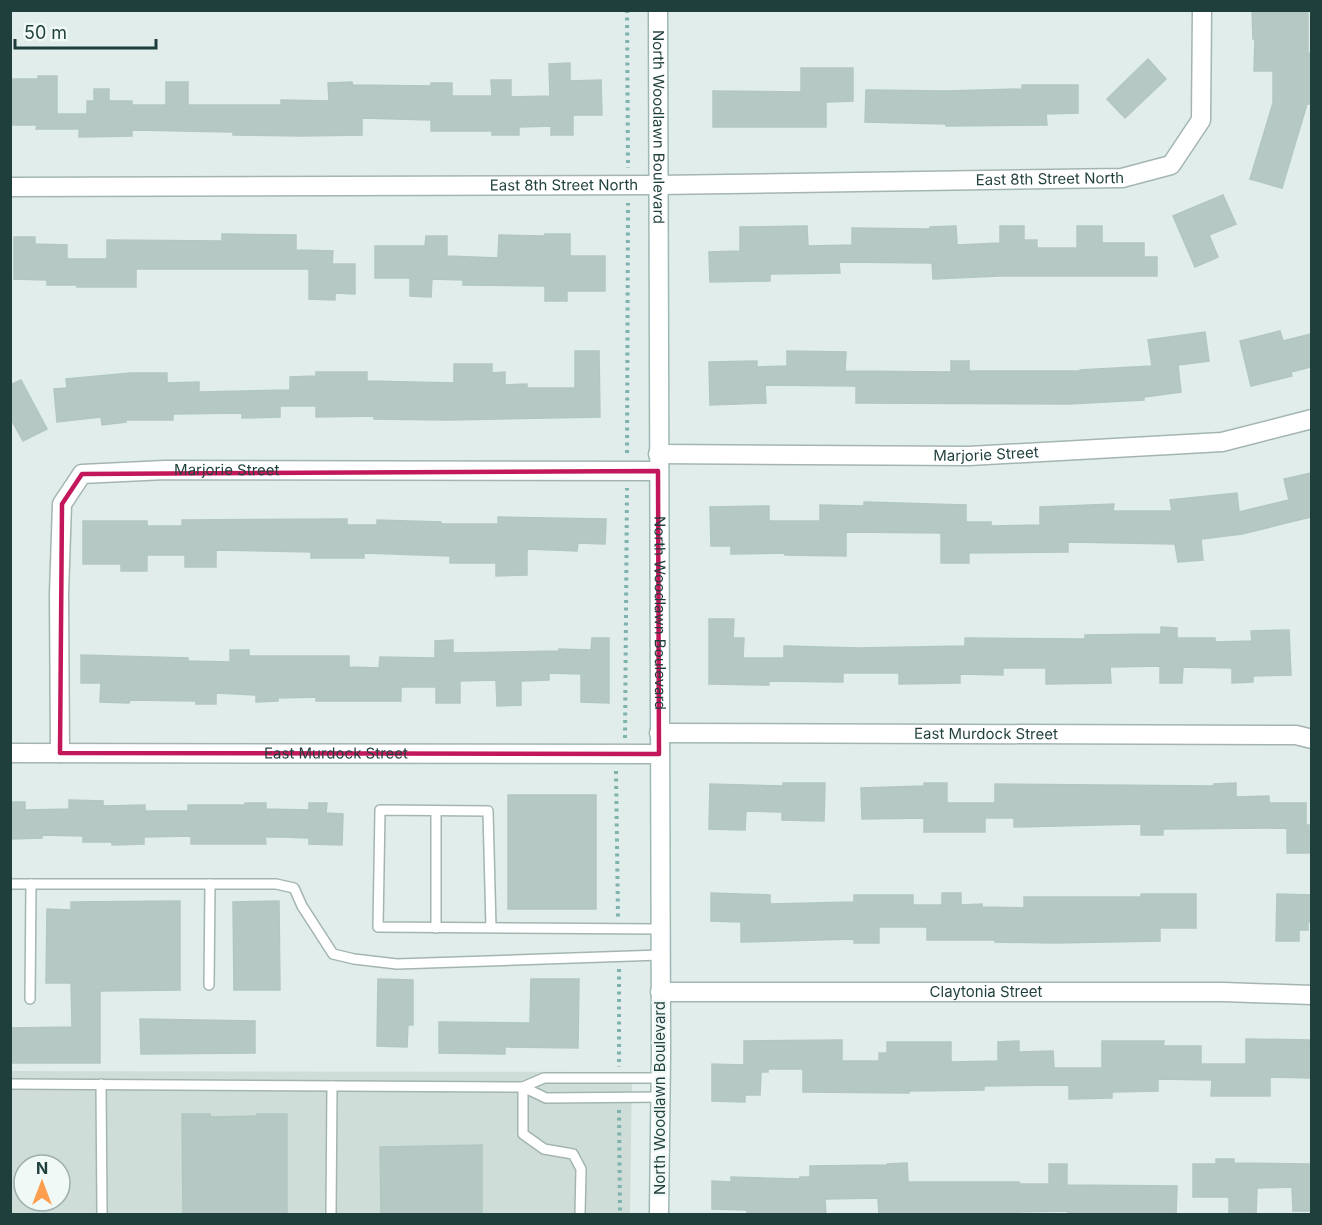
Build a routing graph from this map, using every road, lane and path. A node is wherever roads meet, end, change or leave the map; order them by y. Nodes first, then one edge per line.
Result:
1 (627, 10) edge
2 (658, 10) edge
3 (1202, 10) edge
4 (628, 184) junction
5 (658, 184) junction
6 (10, 187) edge
7 (1311, 419) edge
8 (658, 462) junction
9 (627, 471) junction
10 (659, 734) junction
11 (1311, 739) edge
12 (10, 753) edge
13 (60, 753) junction
14 (621, 754) junction
15 (660, 754) junction
16 (436, 811) junction
17 (10, 884) edge
18 (31, 884) junction
19 (210, 884) junction
20 (436, 928) junction
21 (491, 928) junction
22 (618, 928) junction
23 (660, 928) junction
24 (660, 955) junction
25 (619, 957) junction
26 (209, 985) dead end
27 (660, 992) junction
28 (1311, 995) edge
29 (30, 999) dead end
30 (619, 1078) junction
31 (661, 1078) junction
32 (10, 1084) edge
33 (101, 1084) junction
34 (332, 1086) junction
35 (523, 1087) junction
36 (661, 1097) junction
37 (619, 1098) junction
38 (102, 1215) edge
39 (331, 1215) edge
40 (580, 1215) edge
41 (620, 1215) edge
42 (659, 1215) edge

1 - 4 path
2 - 5 street, North Woodlawn Boulevard
3 - 5 street, East 8th Street North
4 - 5 street, East 8th Street North
4 - 6 street, East 8th Street North
4 - 9 path
5 - 8 street, North Woodlawn Boulevard
7 - 8 street, Marjorie Street
8 - 9 street, Marjorie Street
8 - 10 street, North Woodlawn Boulevard
9 - 13 street, Marjorie Street
9 - 14 path
10 - 11 street, East Murdock Street
10 - 15 street, North Woodlawn Boulevard
12 - 13 street, East Murdock Street
13 - 14 street, East Murdock Street
14 - 15 street, East Murdock Street
14 - 22 path
15 - 23 street, North Woodlawn Boulevard
16 - 20 lane
16 - 20 lane
16 - 21 lane
17 - 18 lane
18 - 19 lane
18 - 29 lane
19 - 25 lane
19 - 26 lane
20 - 21 lane
21 - 22 lane
22 - 23 lane
23 - 24 street, North Woodlawn Boulevard
24 - 25 lane
24 - 27 street, North Woodlawn Boulevard
25 - 30 path
27 - 28 street, Claytonia Street
27 - 31 street, North Woodlawn Boulevard
30 - 31 lane
30 - 35 lane
31 - 36 street, North Woodlawn Boulevard
32 - 33 lane
33 - 34 lane
33 - 38 lane
34 - 35 lane
34 - 39 lane
35 - 37 lane
35 - 40 lane
36 - 37 lane
36 - 42 street, North Woodlawn Boulevard
37 - 41 path

